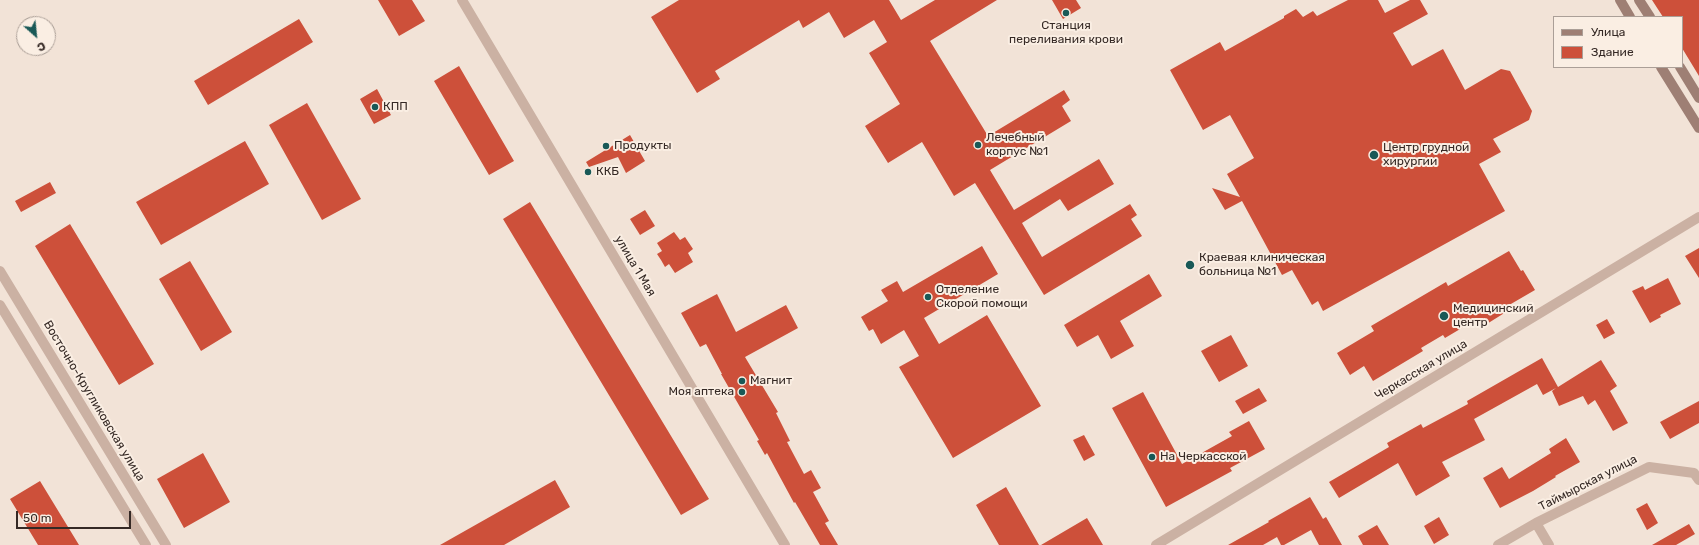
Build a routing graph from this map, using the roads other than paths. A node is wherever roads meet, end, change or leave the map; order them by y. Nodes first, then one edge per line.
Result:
1 (462, 0) edge
2 (1620, 0) edge
3 (1639, 0) edge
4 (1629, 16) edge
5 (1649, 16) edge
6 (1662, 68) edge
7 (1681, 68) edge
8 (1699, 98) edge
9 (1699, 128) edge
10 (1699, 217) edge
11 (0, 271) edge
12 (0, 305) edge
13 (1697, 477) edge
14 (1536, 523) junction
15 (146, 545) edge
16 (166, 545) edge
17 (785, 545) edge
18 (1156, 545) edge
19 (1498, 545) edge
20 (1549, 545) edge

1 - 17 street, улица 1 Мая
2 - 4 main road
3 - 5 main road
6 - 9 main road
7 - 8 main road
10 - 18 street, Черкасская улица
11 - 16 street, Восточно-Кругликовская улица
12 - 15 street
13 - 14 street, Таймырская улица
14 - 19 street, Таймырская улица
14 - 20 street

